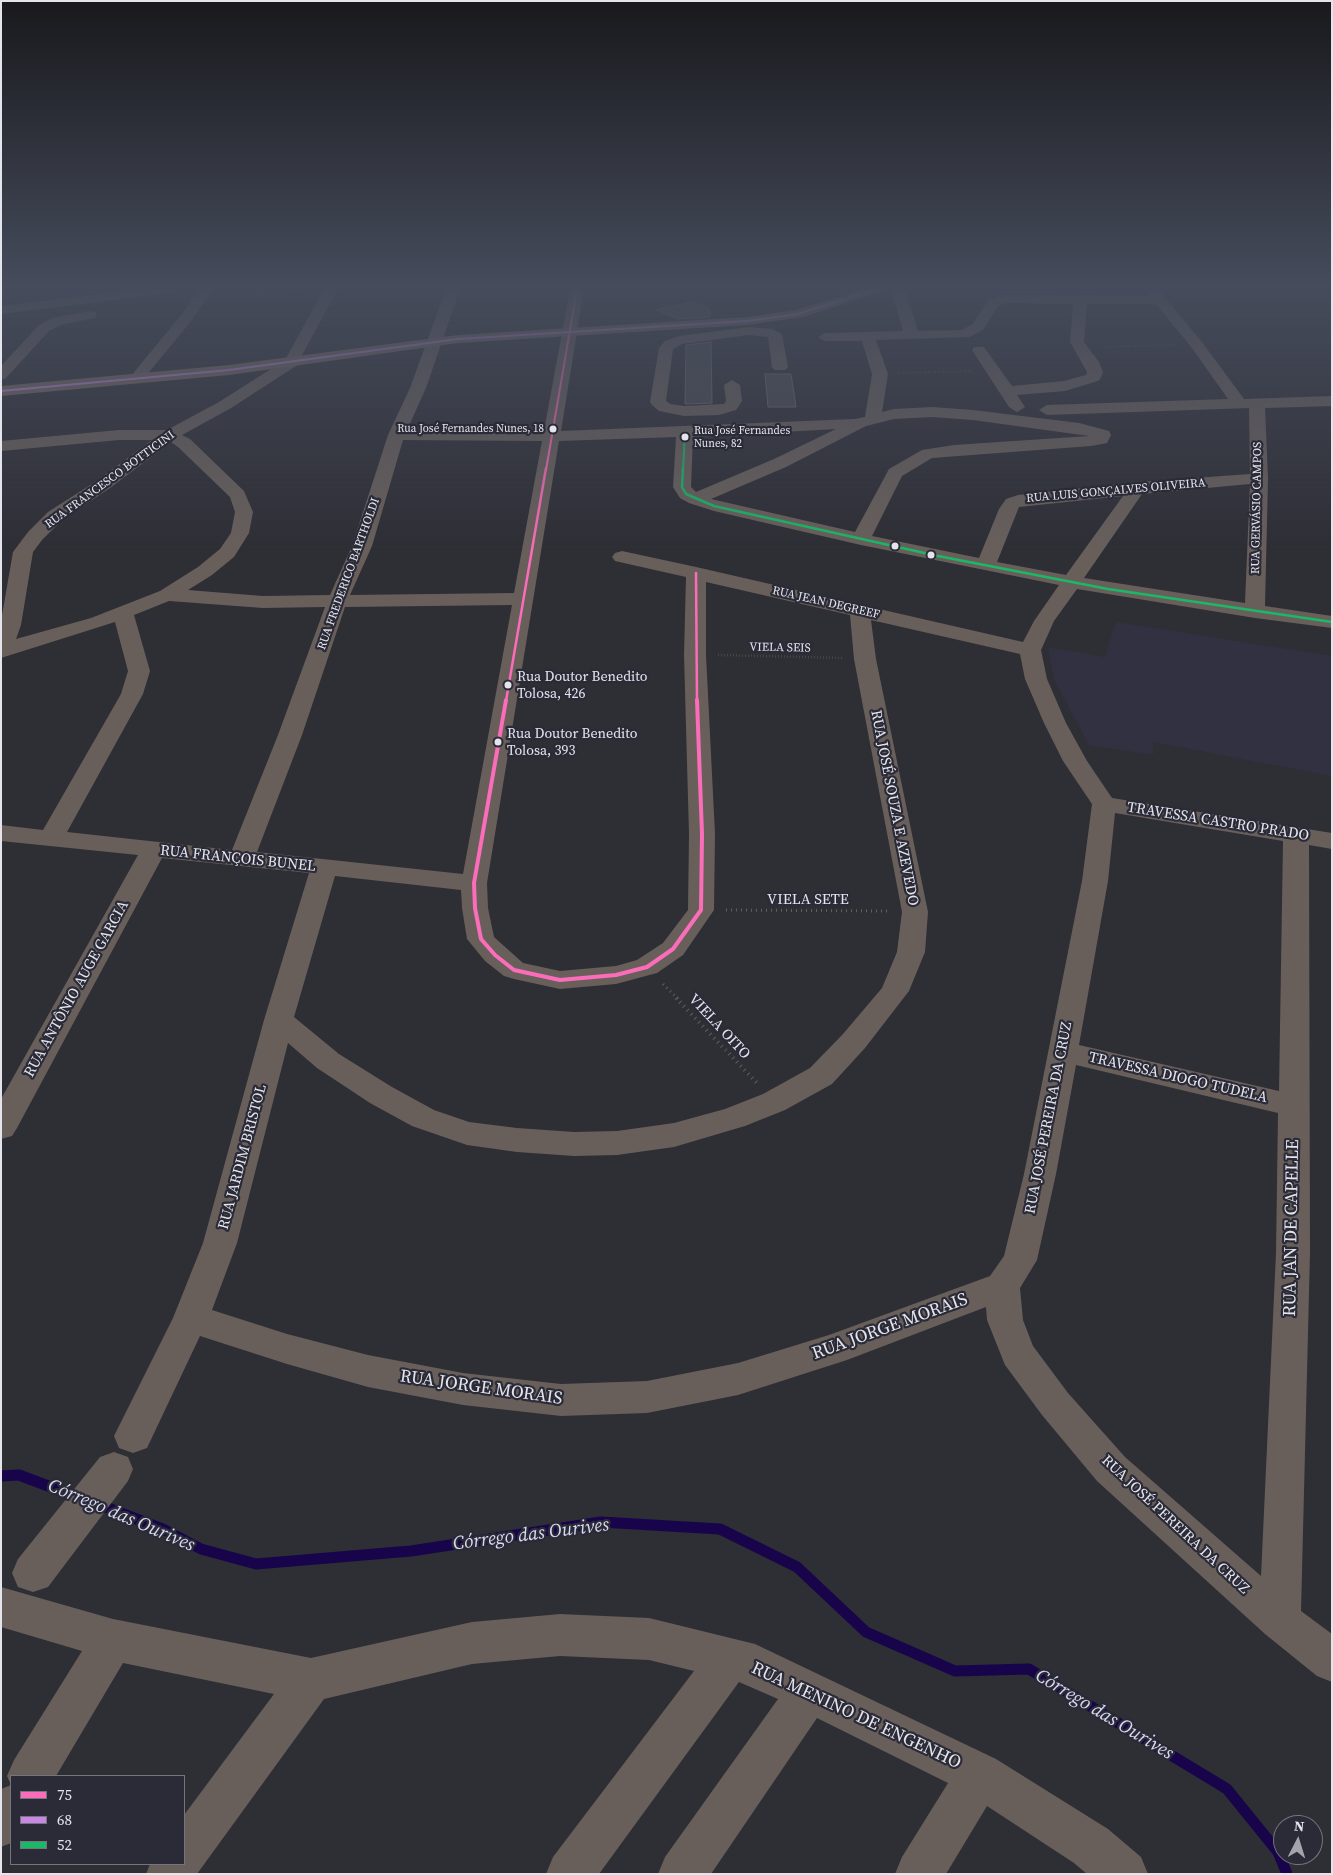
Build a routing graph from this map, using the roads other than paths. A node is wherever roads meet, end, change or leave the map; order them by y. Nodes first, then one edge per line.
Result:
1 (138, 376) edge
2 (167, 376) edge
3 (273, 376) edge
4 (422, 376) edge
5 (561, 376) edge
6 (662, 376) edge
7 (879, 376) edge
8 (998, 376) edge
9 (1094, 376) edge
10 (1225, 376) edge
11 (135, 380) junction
12 (732, 385) dead end
13 (1, 391) edge
14 (1007, 391) junction
15 (1332, 401) edge
16 (1248, 404) junction
17 (1019, 410) junction
18 (973, 414) junction
19 (867, 420) junction
20 (685, 432) junction
21 (170, 435) junction
22 (396, 435) junction
23 (551, 436) junction
24 (1, 446) edge
25 (1259, 478) junction
26 (1138, 487) junction
27 (695, 499) junction
28 (862, 539) junction
29 (23, 552) junction
30 (1, 554) edge
31 (622, 557) dead end
32 (986, 566) junction
33 (696, 573) junction
34 (1071, 582) junction
35 (167, 595) junction
36 (523, 599) junction
37 (337, 601) junction
38 (860, 610) junction
39 (1255, 612) junction
40 (123, 613) junction
41 (1332, 622) edge
42 (1030, 650) junction
43 (2, 651) edge
44 (1104, 804) junction
45 (1296, 835) junction
46 (4, 838) edge
47 (51, 840) junction
48 (1332, 841) edge
49 (153, 851) junction
50 (241, 859) junction
51 (324, 868) junction
52 (474, 883) junction
53 (279, 1020) junction
54 (1062, 1051) junction
55 (1293, 1105) junction
56 (1, 1128) edge
57 (1002, 1286) junction
58 (191, 1318) junction
59 (133, 1436) dead end
60 (114, 1469) dead end
61 (33, 1572) dead end
62 (1, 1607) edge
63 (1280, 1620) junction
64 (112, 1640) junction
65 (730, 1659) junction
66 (1332, 1661) edge
67 (311, 1680) junction
68 (809, 1692) junction
69 (31, 1775) edge
70 (980, 1775) junction
71 (10, 1810) edge
72 (1, 1824) edge
73 (185, 1853) edge
74 (570, 1874) edge
75 (682, 1874) edge
76 (919, 1874) edge
77 (1124, 1874) edge

1 - 11 street
2 - 11 main road
3 - 21 street, RUA FRANCESCO BOTTICINI
4 - 22 street, RUA FREDERICO BARTHOLDI
5 - 23 street
6 - 12 street
7 - 19 street
8 - 14 street
9 - 14 street
10 - 16 street
11 - 13 main road
14 - 17 street
15 - 16 street
16 - 17 street
16 - 25 street, RUA GERVÁSIO CAMPOS
17 - 18 street
18 - 19 street
18 - 28 street
19 - 20 street
19 - 27 street
20 - 23 street
20 - 27 street
21 - 24 street
21 - 29 street, RUA FRANCESCO BOTTICINI
21 - 35 street
22 - 23 street
22 - 37 street, RUA FREDERICO BARTHOLDI
23 - 36 street
25 - 26 street, RUA LUIS GONÇALVES OLIVEIRA
25 - 39 street, RUA GERVÁSIO CAMPOS
26 - 32 street, RUA LUIS GONÇALVES OLIVEIRA
26 - 34 street
27 - 28 street
28 - 32 street
29 - 30 street
29 - 43 street, RUA FRANCESCO BOTTICINI
31 - 33 street, RUA JEAN DEGREEF
32 - 34 street
33 - 38 street, RUA JEAN DEGREEF
33 - 52 street
34 - 39 street
34 - 42 street
35 - 37 street
35 - 40 street
36 - 37 street
36 - 52 street
37 - 50 street, RUA FREDERICO BARTHOLDI
38 - 42 street, RUA JEAN DEGREEF
38 - 53 street, RUA JOSÉ SOUZA E AZEVEDO
39 - 41 street
40 - 43 street
40 - 47 street
42 - 44 street
44 - 45 street, TRAVESSA CASTRO PRADO
44 - 54 street, RUA JOSÉ PEREIRA DA CRUZ
45 - 48 street, TRAVESSA CASTRO PRADO
45 - 55 street, RUA JAN DE CAPELLE
46 - 47 street, RUA FRANÇOIS BUNEL
47 - 49 street, RUA FRANÇOIS BUNEL
49 - 50 street, RUA FRANÇOIS BUNEL
49 - 56 street, RUA ANTÔNIO AUGE GARCIA
50 - 51 street, RUA FRANÇOIS BUNEL
51 - 52 street, RUA FRANÇOIS BUNEL
51 - 53 street, RUA JARDIM BRISTOL
53 - 58 street, RUA JARDIM BRISTOL
54 - 55 street, TRAVESSA DIOGO TUDELA
54 - 57 street, RUA JOSÉ PEREIRA DA CRUZ
55 - 63 street, RUA JAN DE CAPELLE
57 - 58 street, RUA JORGE MORAIS
57 - 63 street, RUA JOSÉ PEREIRA DA CRUZ
58 - 59 street, RUA JARDIM BRISTOL
60 - 61 street
62 - 64 street, RUA MENINO DE ENGENHO
63 - 66 street, RUA JOSÉ PEREIRA DA CRUZ
64 - 67 street, RUA MENINO DE ENGENHO
64 - 69 street
65 - 67 street, RUA MENINO DE ENGENHO
65 - 68 street, RUA MENINO DE ENGENHO
65 - 74 street
67 - 73 street
68 - 70 street, RUA MENINO DE ENGENHO
68 - 75 street
70 - 76 street
70 - 77 street, RUA MENINO DE ENGENHO
71 - 72 street

